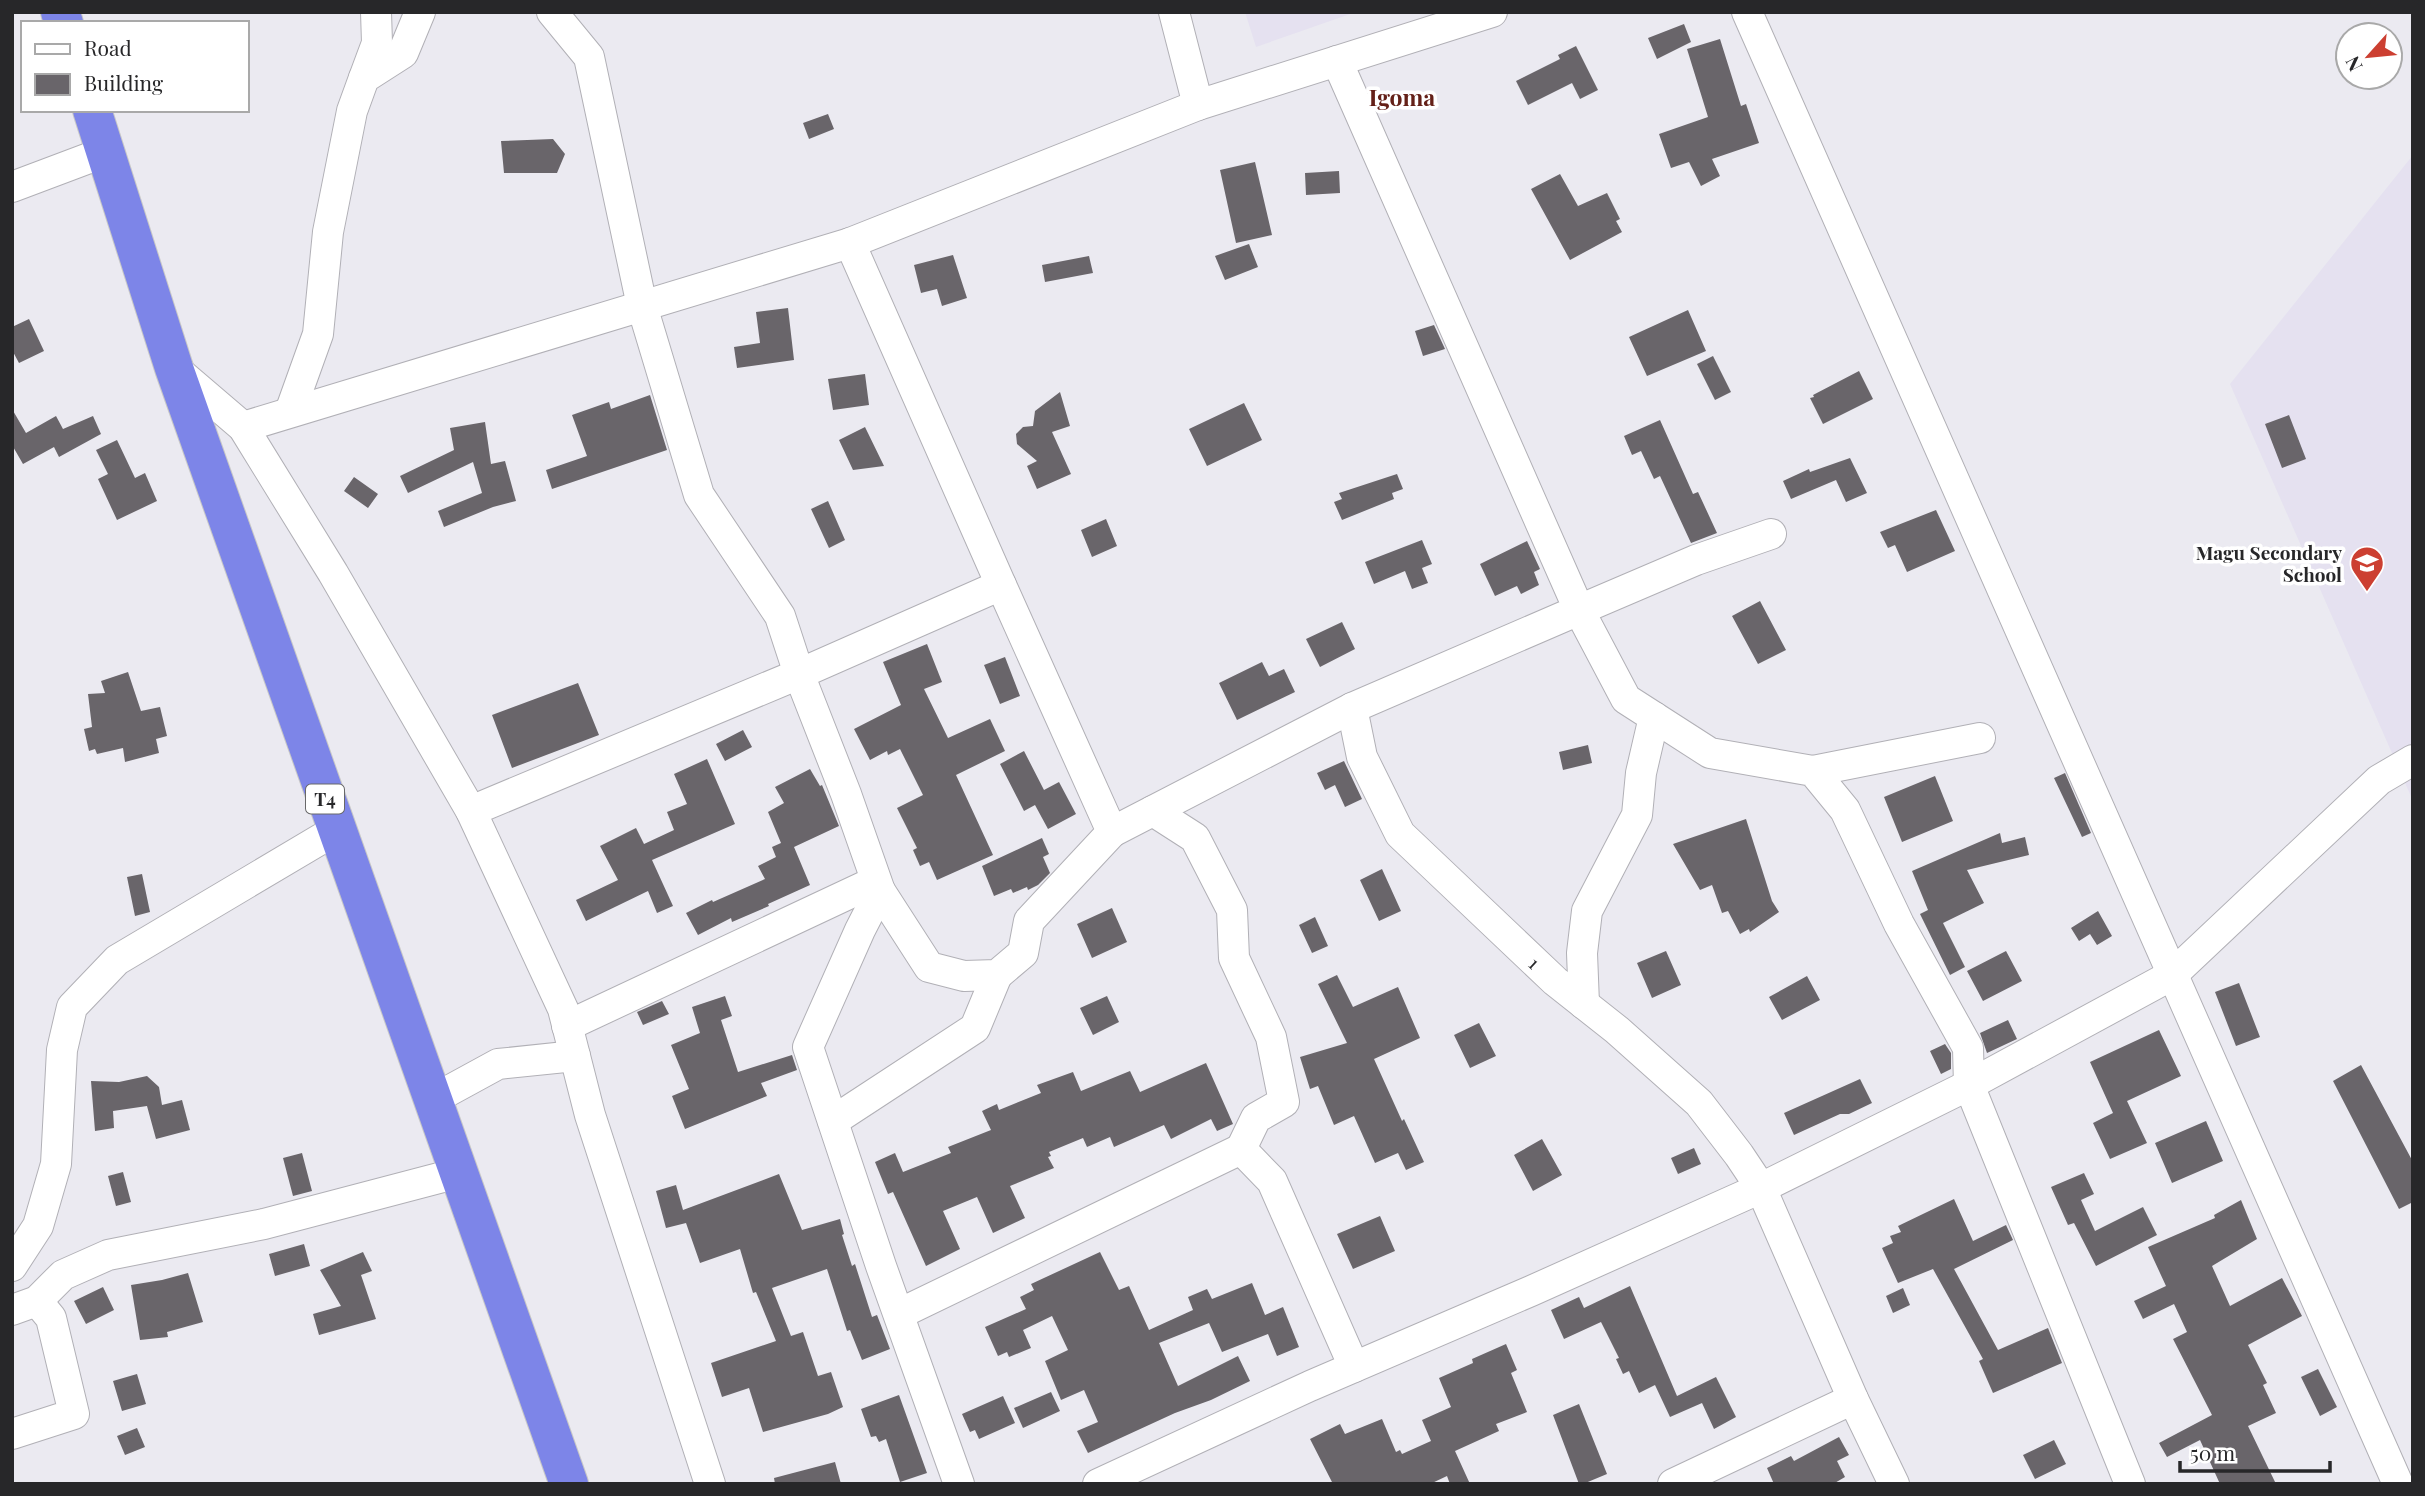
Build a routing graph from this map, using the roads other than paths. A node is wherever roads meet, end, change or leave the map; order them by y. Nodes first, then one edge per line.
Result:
1 (376, 12) edge
2 (420, 12) edge
3 (552, 12) edge
4 (1174, 12) edge
5 (1492, 12) edge
6 (1747, 12) edge
7 (1336, 61) junction
8 (364, 78) junction
9 (1198, 105) junction
10 (93, 112) edge
11 (105, 152) junction
12 (12, 187) edge
13 (850, 243) junction
14 (642, 306) junction
15 (174, 368) junction
16 (290, 412) junction
17 (243, 427) junction
18 (1771, 534) dead end
19 (1001, 585) junction
20 (1579, 610) junction
21 (799, 674) junction
22 (1352, 708) junction
23 (1654, 717) junction
24 (1980, 738) dead end
25 (2413, 760) edge
26 (1813, 771) junction
27 (471, 811) junction
28 (1153, 811) junction
29 (337, 830) junction
30 (1112, 832) junction
31 (878, 886) junction
32 (997, 975) junction
33 (2172, 975) junction
34 (1584, 1004) junction
35 (567, 1026) junction
36 (575, 1056) junction
37 (1969, 1085) junction
38 (432, 1100) junction
39 (832, 1121) junction
40 (1241, 1149) junction
41 (458, 1173) junction
42 (1760, 1188) junction
43 (12, 1266) edge
44 (25, 1306) edge
45 (899, 1314) junction
46 (1354, 1367) junction
47 (1853, 1399) junction
48 (12, 1434) edge
49 (1107, 1482) edge
50 (569, 1484) edge
51 (710, 1484) edge
52 (959, 1484) edge
53 (1673, 1484) edge
54 (1894, 1484) edge
55 (2130, 1484) edge
56 (2398, 1484) edge

1 - 8 street
2 - 8 street
3 - 14 street
4 - 9 street
5 - 7 street
6 - 33 street
7 - 9 street
7 - 20 street
8 - 16 street
9 - 13 street
10 - 11 highway, T4
11 - 12 street
11 - 15 highway, T4
13 - 14 street
13 - 19 street
14 - 16 street
14 - 21 street
15 - 17 street
15 - 29 highway, T4
16 - 17 street
17 - 27 street
18 - 20 street
19 - 21 street
19 - 30 street
20 - 22 street
20 - 23 street
21 - 27 street
21 - 31 street
22 - 28 street
22 - 34 street, 1
23 - 26 street
23 - 34 street
24 - 26 street
25 - 33 street
26 - 37 street
27 - 35 street
28 - 30 street
28 - 40 street
29 - 38 highway, T4
29 - 43 street
30 - 32 street
31 - 32 street
31 - 35 street
31 - 39 street
32 - 39 street
33 - 37 street
33 - 56 street
34 - 42 street, 1
35 - 36 street
36 - 38 street
36 - 51 street
37 - 42 street
37 - 55 street
38 - 41 highway, T4
39 - 45 street
40 - 45 street
40 - 46 street
41 - 44 street
41 - 50 highway, T4
42 - 46 street
42 - 47 street, 1
44 - 48 street
45 - 52 street
46 - 49 street
47 - 53 street
47 - 54 street, 1

